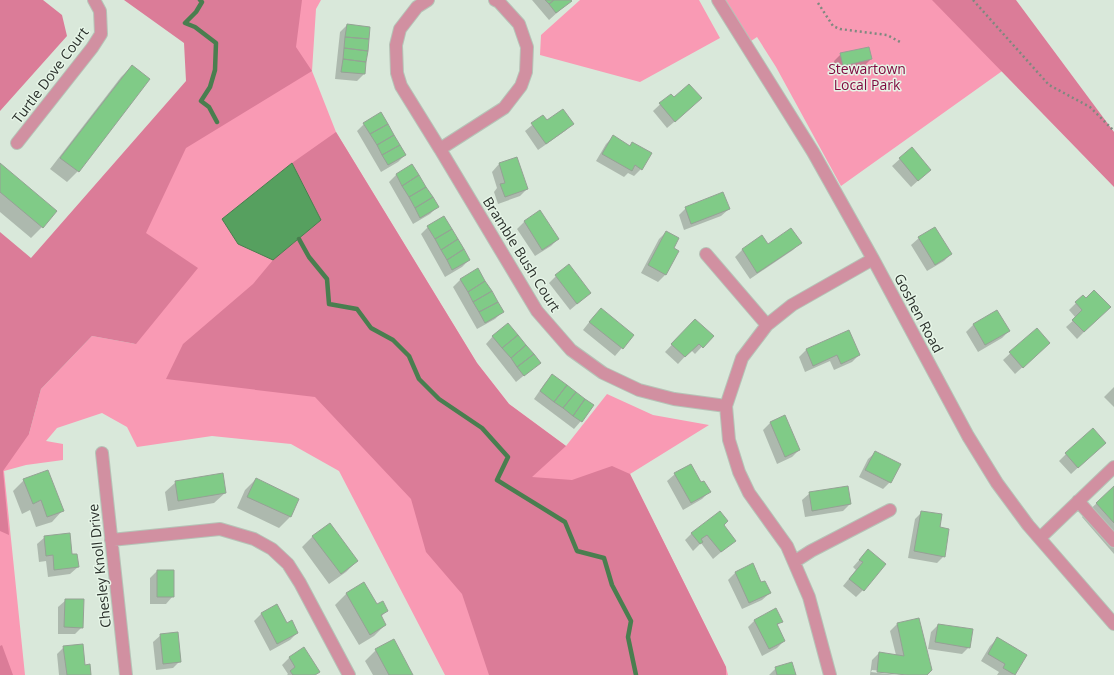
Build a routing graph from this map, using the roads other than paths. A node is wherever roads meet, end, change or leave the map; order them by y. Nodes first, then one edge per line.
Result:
1 (94, 0) edge
2 (428, 0) edge
3 (495, 0) edge
4 (718, 0) edge
5 (17, 143) dead end
6 (440, 149) junction
7 (706, 254) dead end
8 (873, 259) junction
9 (767, 325) junction
10 (726, 406) junction
11 (102, 453) dead end
12 (1114, 467) edge
13 (1078, 502) junction
14 (890, 510) dead end
15 (1040, 538) junction
16 (111, 540) junction
17 (1114, 541) edge
18 (794, 562) junction
19 (1114, 624) edge
20 (126, 675) edge
21 (349, 675) edge
22 (830, 675) edge

1 - 5 street, Turtle Dove Court
2 - 6 street, Bramble Bush Court
3 - 6 street
4 - 8 street, Goshen Road
6 - 10 street, Bramble Bush Court
7 - 9 street
8 - 9 street
8 - 15 street, Goshen Road
9 - 10 street
10 - 18 street
11 - 16 street, Chesley Knoll Drive
12 - 13 street
13 - 15 street
13 - 17 street
14 - 18 street
15 - 19 street, Goshen Road
16 - 20 street, Chesley Knoll Drive
16 - 21 street
18 - 22 street

